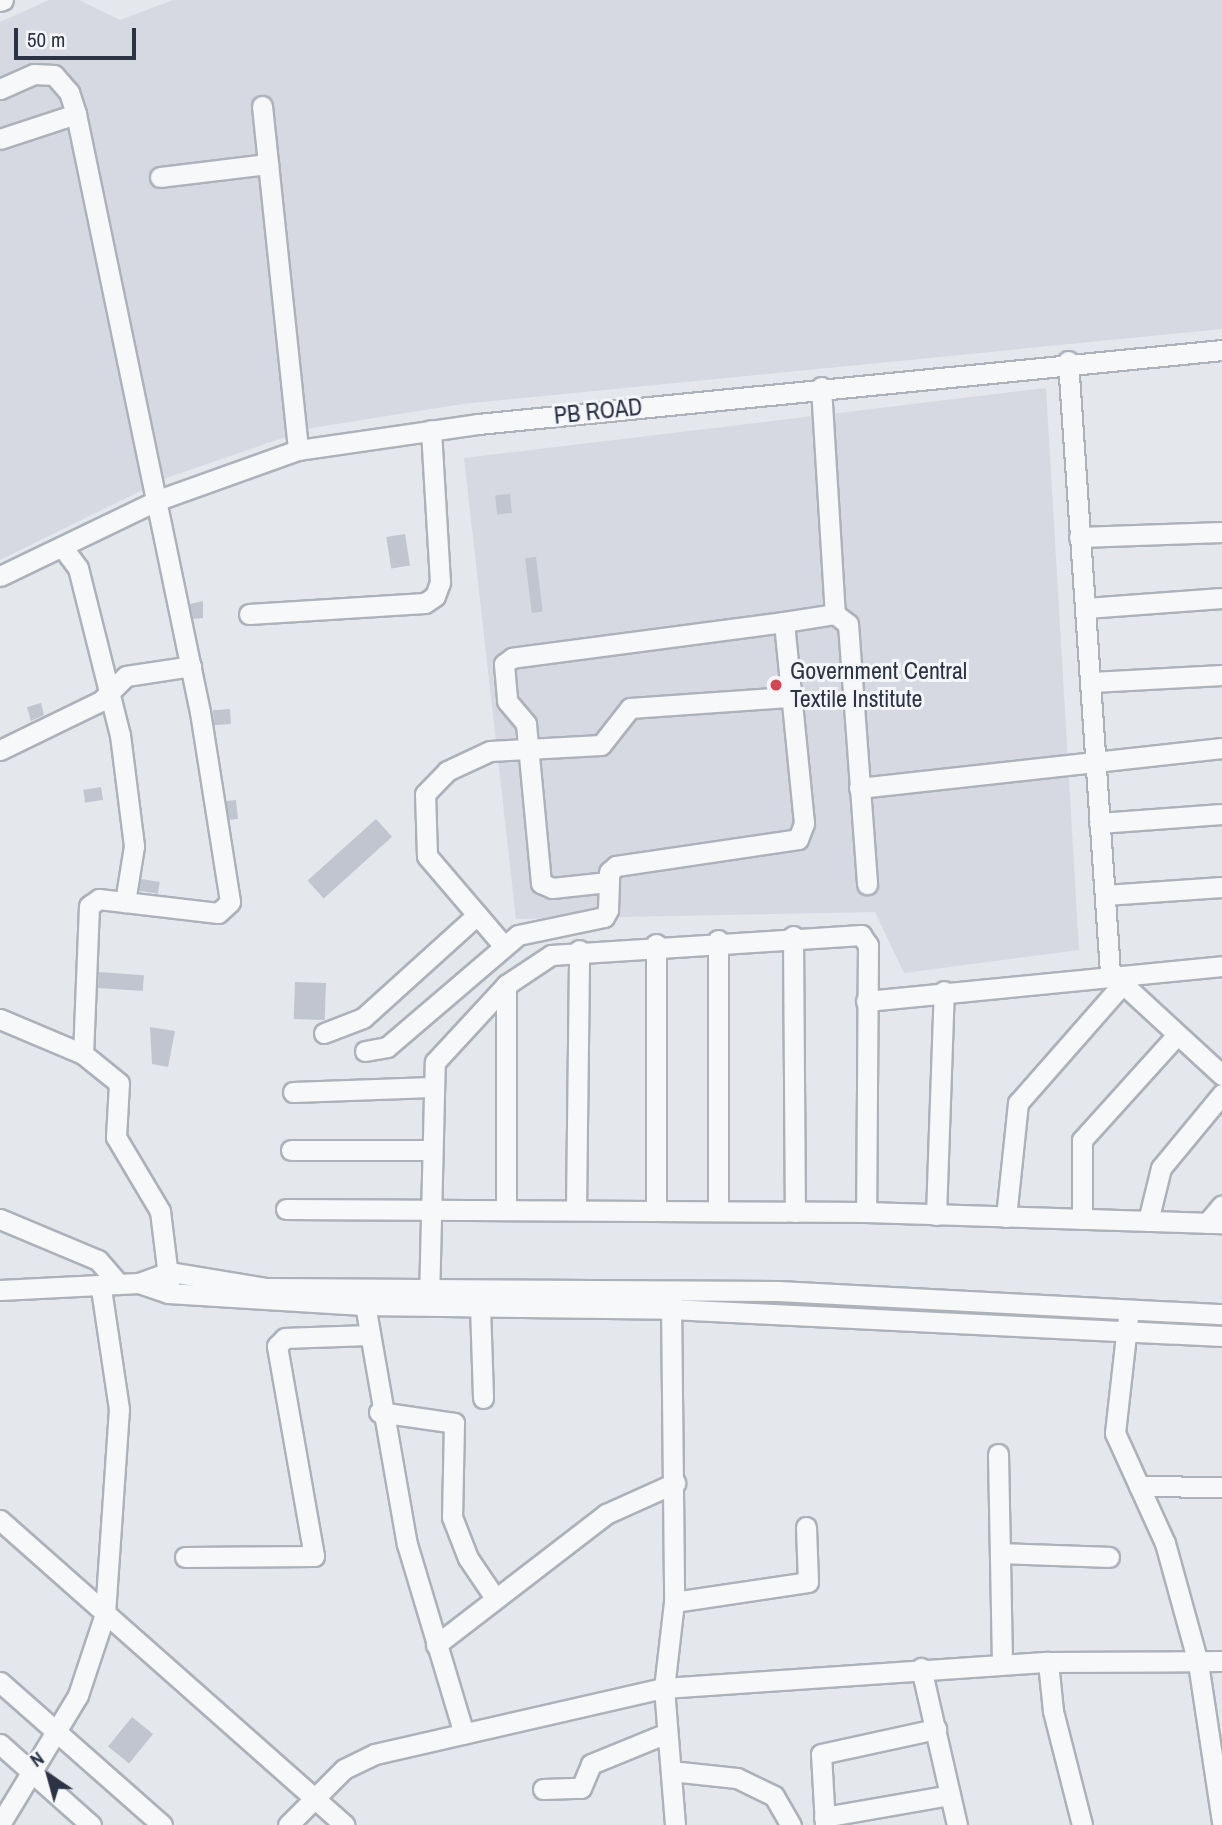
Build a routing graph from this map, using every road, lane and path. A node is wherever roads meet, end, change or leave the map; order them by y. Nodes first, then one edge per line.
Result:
1 (0, 89) edge
2 (262, 106) dead end
3 (76, 114) junction
4 (0, 139) edge
5 (268, 163) junction
6 (160, 177) dead end
7 (1222, 350) edge
8 (1068, 361) junction
9 (821, 387) junction
10 (431, 430) junction
11 (298, 450) junction
12 (158, 500) junction
13 (1222, 532) edge
14 (1079, 537) junction
15 (64, 548) junction
16 (0, 576) edge
17 (1222, 598) edge
18 (1086, 608) junction
19 (250, 614) dead end
20 (835, 614) junction
21 (784, 622) junction
22 (191, 666) junction
23 (1222, 676) edge
24 (1091, 682) junction
25 (109, 695) junction
26 (788, 697) junction
27 (529, 746) junction
28 (1222, 748) edge
29 (0, 750) edge
30 (1098, 760) junction
31 (859, 788) junction
32 (1222, 814) edge
33 (1099, 823) junction
34 (608, 882) junction
35 (867, 884) dead end
36 (1222, 887) edge
37 (1105, 895) junction
38 (125, 902) junction
39 (477, 915) junction
40 (793, 936) junction
41 (718, 940) junction
42 (656, 944) junction
43 (503, 945) junction
44 (579, 950) junction
45 (1222, 966) edge
46 (1115, 979) junction
47 (506, 985) junction
48 (944, 991) junction
49 (866, 1001) junction
50 (0, 1019) edge
51 (324, 1033) dead end
52 (1177, 1035) junction
53 (365, 1051) dead end
54 (83, 1054) junction
55 (1222, 1075) edge
56 (432, 1087) junction
57 (293, 1091) dead end
58 (1222, 1094) edge
59 (291, 1150) dead end
60 (430, 1150) junction
61 (1222, 1205) edge
62 (576, 1208) junction
63 (286, 1209) dead end
64 (506, 1210) junction
65 (656, 1210) junction
66 (718, 1211) junction
67 (429, 1212) junction
68 (795, 1212) junction
69 (866, 1212) junction
70 (936, 1215) junction
71 (1006, 1217) junction
72 (0, 1219) edge
73 (1082, 1219) junction
74 (1148, 1221) junction
75 (1214, 1223) edge
76 (170, 1272) junction
77 (119, 1285) junction
78 (0, 1290) edge
79 (778, 1291) junction
80 (169, 1293) junction
81 (363, 1296) junction
82 (429, 1296) junction
83 (501, 1298) junction
84 (671, 1300) junction
85 (480, 1306) junction
86 (1128, 1309) junction
87 (776, 1313) junction
88 (1222, 1314) edge
89 (1126, 1330) junction
90 (367, 1335) junction
91 (1222, 1336) edge
92 (483, 1398) dead end
93 (379, 1412) junction
94 (998, 1454) dead end
95 (676, 1483) junction
96 (1139, 1486) junction
97 (1222, 1487) edge
98 (0, 1520) edge
99 (806, 1527) dead end
100 (1000, 1553) junction
101 (185, 1557) dead end
102 (1109, 1558) dead end
103 (495, 1598) junction
104 (674, 1602) junction
105 (105, 1614) junction
106 (436, 1645) junction
107 (1222, 1661) edge
108 (1048, 1662) junction
109 (1198, 1663) junction
110 (1002, 1664) junction
111 (922, 1668) junction
112 (0, 1682) edge
113 (664, 1688) junction
114 (936, 1729) junction
115 (56, 1733) junction
116 (667, 1733) junction
117 (464, 1734) junction
118 (0, 1744) edge
119 (671, 1771) junction
120 (31, 1772) junction
121 (543, 1789) dead end
122 (950, 1795) junction
123 (313, 1796) junction
124 (824, 1821) edge
125 (1222, 1822) edge
126 (0, 1824) edge
127 (91, 1825) edge
128 (162, 1825) edge
129 (288, 1825) edge
130 (345, 1825) edge
131 (675, 1825) edge
132 (791, 1825) edge
133 (957, 1825) edge
134 (1082, 1825) edge

1 - 3 street
2 - 5 street
3 - 4 street
3 - 12 street
5 - 6 street
5 - 11 street
7 - 8 street, PB ROAD
8 - 9 street, PB ROAD
8 - 14 street
9 - 10 street, PB ROAD
9 - 20 street
10 - 11 street, PB ROAD
10 - 19 street
11 - 12 street, PB ROAD
12 - 15 street, PB ROAD
12 - 22 street
13 - 14 street
14 - 18 street
15 - 16 street, PB ROAD
15 - 25 street
17 - 18 street
18 - 24 street
20 - 21 street
20 - 31 street
21 - 26 street
21 - 27 street
22 - 25 street
22 - 38 street
23 - 24 street
24 - 30 street
25 - 29 street
25 - 38 street
26 - 27 street
26 - 34 street
27 - 34 street
27 - 39 street
28 - 30 street
30 - 31 street
30 - 33 street
31 - 35 street
32 - 33 street
33 - 37 street
34 - 43 street
36 - 37 street
37 - 46 street
38 - 54 street
39 - 43 street
39 - 51 street
40 - 41 street
40 - 49 street
40 - 68 street
41 - 42 street
41 - 66 street
42 - 44 street
42 - 65 street
43 - 53 street
44 - 47 street
44 - 62 street
45 - 46 street
46 - 48 street
46 - 52 street
46 - 71 street
47 - 56 street
47 - 64 street
48 - 49 street
48 - 70 street
49 - 69 street
50 - 54 street
52 - 55 street
52 - 73 street
54 - 76 street
56 - 57 street
56 - 60 street
58 - 74 street
59 - 60 street
60 - 67 street
61 - 75 street
62 - 64 street
62 - 65 street
63 - 67 street
64 - 67 street
65 - 66 street
66 - 68 street
67 - 82 street
68 - 69 street
69 - 70 street
70 - 71 street
71 - 73 street
72 - 77 street
73 - 74 street
74 - 75 street
76 - 77 street
76 - 80 street
76 - 81 street
77 - 78 street
77 - 80 street
77 - 105 street
79 - 84 street
79 - 86 street
79 - 87 street
80 - 81 street
81 - 82 street
81 - 90 street
82 - 83 street
82 - 85 street
83 - 84 street
83 - 85 street
84 - 87 street
84 - 95 street
85 - 92 street
86 - 88 street
86 - 89 street
87 - 89 street
89 - 91 street
89 - 96 street
90 - 93 street
90 - 101 street
93 - 103 street
93 - 106 street
94 - 100 street
95 - 103 street
95 - 104 street
96 - 97 street
96 - 109 street
98 - 105 street
99 - 104 street
100 - 102 street
100 - 110 street
103 - 106 street
104 - 113 street
105 - 115 street
105 - 123 street
106 - 117 street
107 - 109 street
108 - 109 street
108 - 110 street
108 - 134 street
109 - 125 street
110 - 111 street
111 - 113 street
111 - 114 street
112 - 115 street
113 - 116 street
113 - 117 street
114 - 122 street
114 - 124 street
115 - 120 street
115 - 128 street
116 - 119 street
116 - 121 street
117 - 123 street
118 - 120 street
119 - 131 street
119 - 132 street
120 - 126 street
120 - 127 street
122 - 124 street
122 - 133 street
123 - 129 street
123 - 130 street

